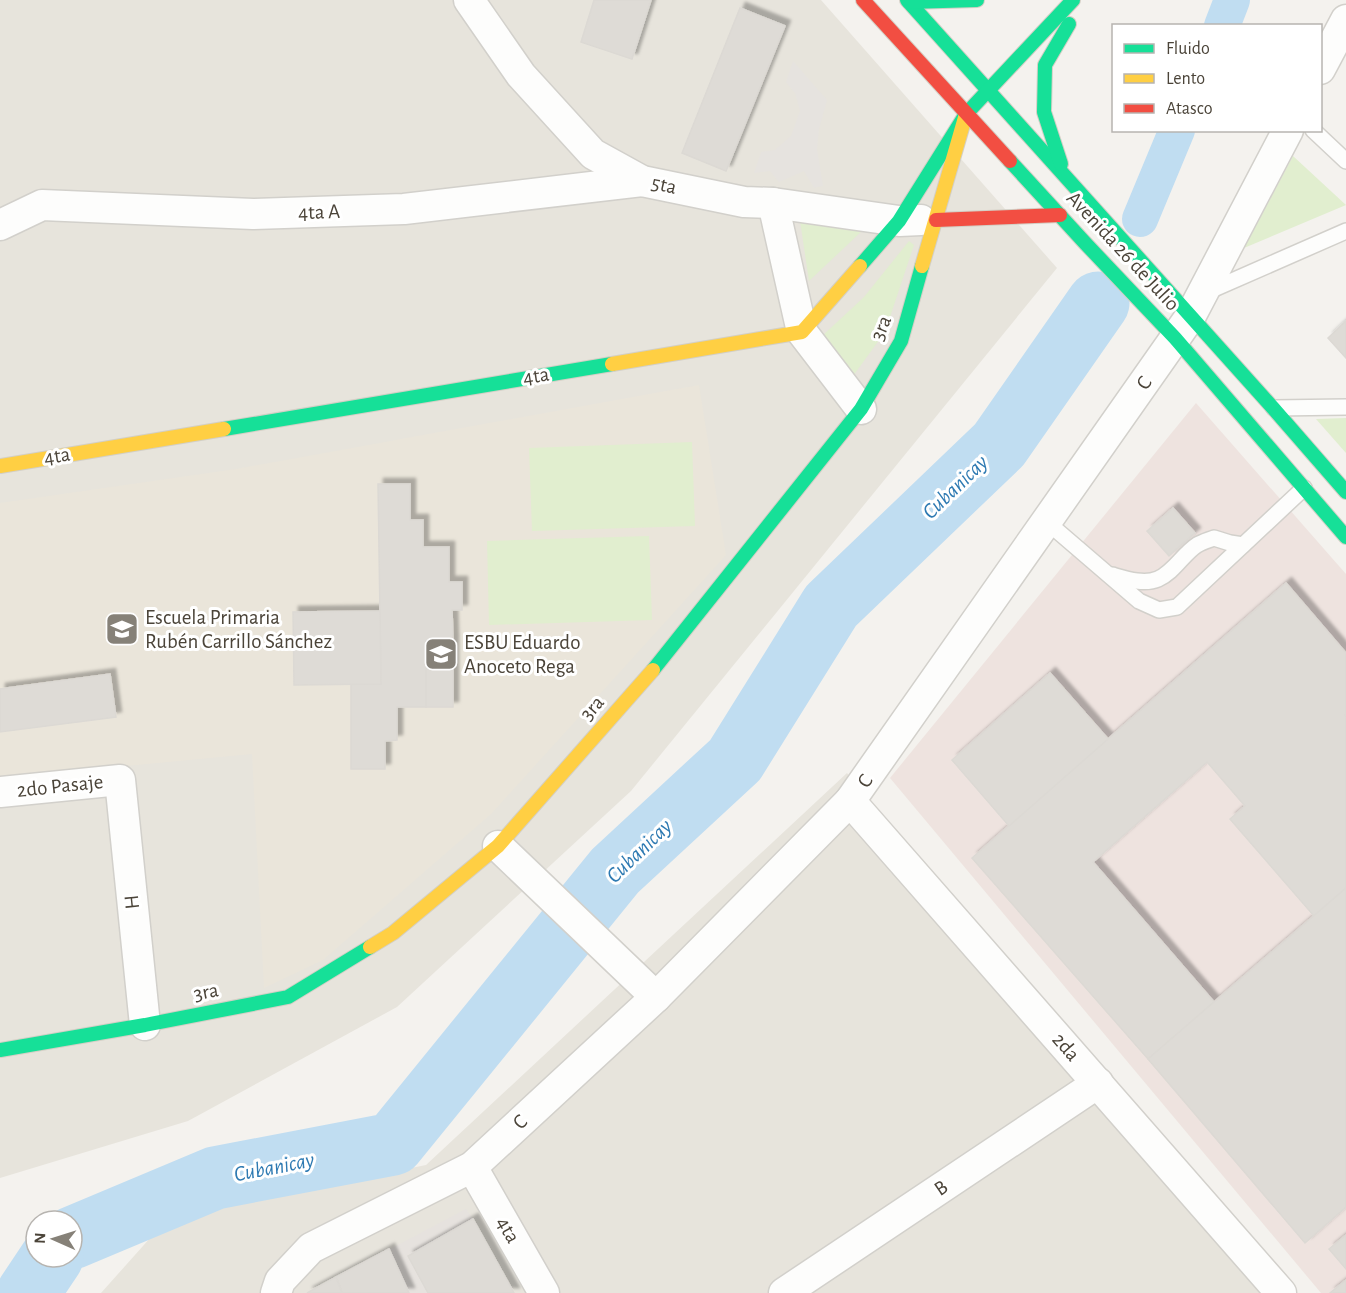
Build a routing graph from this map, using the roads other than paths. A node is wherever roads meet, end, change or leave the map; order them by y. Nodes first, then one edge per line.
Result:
1 (469, 0) edge
2 (863, 0) edge
3 (976, 0) edge
4 (1073, 0) edge
5 (1084, 0) edge
6 (908, 1) edge
7 (1346, 20) edge
8 (1322, 65) edge
9 (988, 91) junction
10 (966, 114) junction
11 (1287, 132) edge
12 (1315, 132) edge
13 (1346, 161) edge
14 (1066, 177) junction
15 (642, 181) junction
16 (773, 203) junction
17 (1060, 215) junction
18 (936, 220) junction
19 (899, 221) junction
20 (0, 225) edge
21 (1346, 231) edge
22 (1189, 316) junction
23 (802, 332) junction
24 (1346, 406) edge
25 (1273, 408) junction
26 (861, 409) junction
27 (0, 465) edge
28 (1304, 488) junction
29 (1346, 492) edge
30 (1047, 522) junction
31 (1346, 537) edge
32 (1244, 545) junction
33 (1108, 574) junction
34 (120, 780) joint
35 (0, 792) edge
36 (850, 801) junction
37 (498, 846) junction
38 (646, 987) junction
39 (145, 1025) junction
40 (0, 1050) edge
41 (1098, 1083) junction
42 (472, 1167) junction
43 (278, 1287) edge
44 (544, 1293) edge
45 (784, 1293) edge
46 (1281, 1293) edge

1 - 15 street, 5ta
2 - 10 street, Avenida 26 de Julio
3 - 6 street
4 - 9 street
5 - 14 street
6 - 9 street, Avenida 26 de Julio
7 - 8 street
9 - 10 street
9 - 14 street, Avenida 26 de Julio
10 - 17 street, Avenida 26 de Julio
10 - 18 street, 3ra
10 - 19 street
11 - 22 street, C
12 - 13 lane
14 - 22 street, Avenida 26 de Julio
15 - 16 street, 5ta
15 - 20 street, 4ta A
16 - 19 street, 5ta
16 - 23 street
17 - 18 street
17 - 22 street, Avenida 26 de Julio
18 - 19 street, 5ta
18 - 26 street, 3ra
19 - 23 street
21 - 22 lane
22 - 25 street, Avenida 26 de Julio
22 - 28 street, Avenida 26 de Julio
22 - 30 street, C
23 - 26 street
23 - 27 street, 4ta
24 - 25 lane
25 - 29 street, Avenida 26 de Julio
26 - 37 street, 3ra
28 - 31 street, Avenida 26 de Julio
28 - 32 lane
30 - 33 lane
30 - 36 street, C
32 - 33 lane
32 - 33 lane
34 - 35 street, 2do Pasaje
34 - 39 street, H
36 - 38 street, C
36 - 41 street, 2da
37 - 38 street
37 - 39 street, 3ra
38 - 42 street, C
39 - 40 street, 3ra
41 - 45 street, B
41 - 46 street, 2da
42 - 43 street, C
42 - 44 street, 4ta

